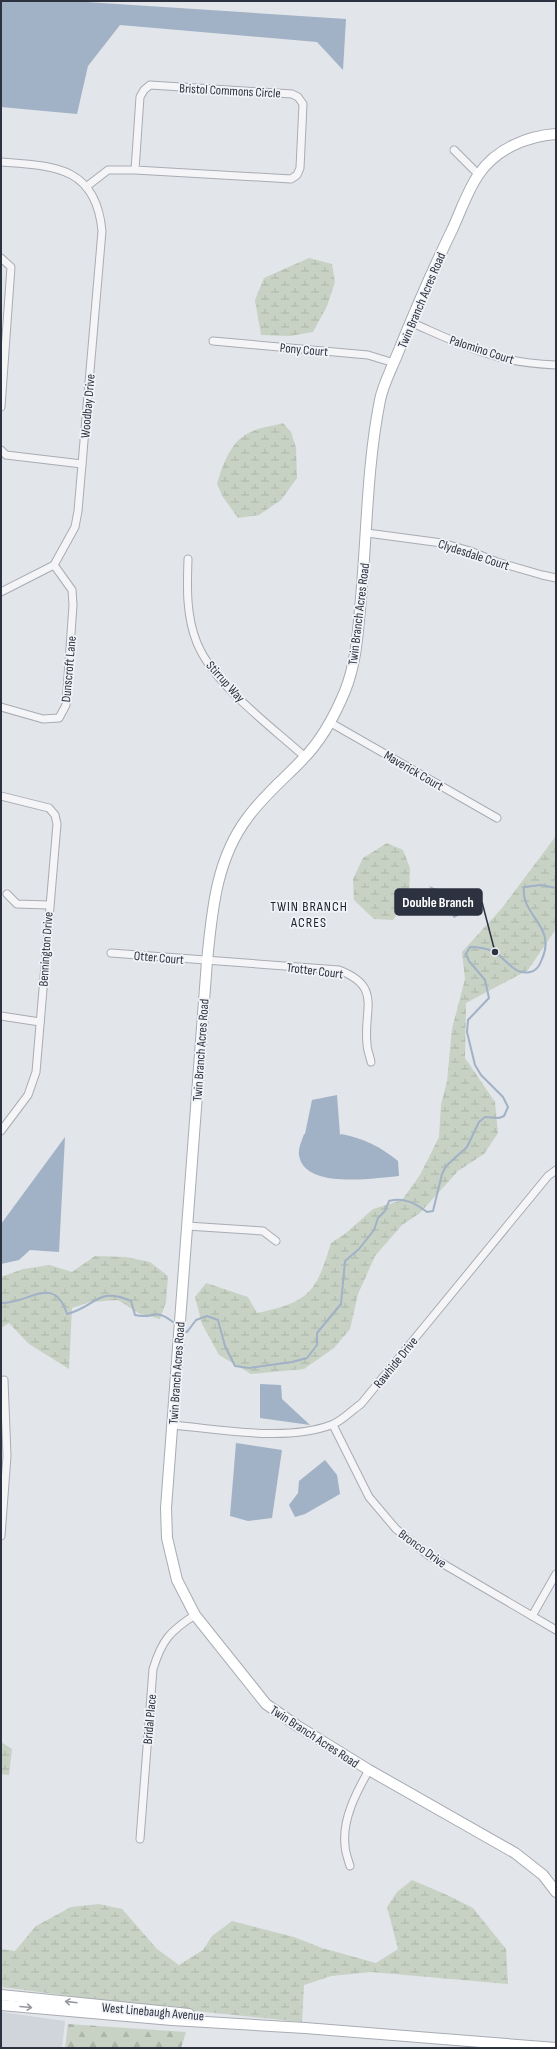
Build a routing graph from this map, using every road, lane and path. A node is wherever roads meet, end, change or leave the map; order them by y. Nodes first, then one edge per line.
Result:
1 (556, 134) edge
2 (454, 150) dead end
3 (1, 162) edge
4 (135, 170) junction
5 (478, 174) junction
6 (86, 187) junction
7 (1, 258) edge
8 (410, 322) junction
9 (213, 341) dead end
10 (394, 363) junction
11 (556, 365) edge
12 (1, 407) edge
13 (1, 450) edge
14 (82, 464) junction
15 (367, 533) junction
16 (188, 558) dead end
17 (54, 565) junction
18 (556, 578) edge
19 (1, 592) edge
20 (1, 707) edge
21 (331, 723) junction
22 (305, 757) junction
23 (1, 796) edge
24 (497, 818) dead end
25 (7, 894) dead end
26 (48, 905) junction
27 (111, 953) dead end
28 (207, 961) junction
29 (1, 1016) edge
30 (40, 1022) junction
31 (371, 1062) dead end
32 (1, 1131) edge
33 (556, 1170) edge
34 (187, 1226) junction
35 (276, 1241) dead end
36 (4, 1380) dead end
37 (172, 1425) junction
38 (332, 1425) junction
39 (1, 1536) edge
40 (556, 1574) edge
41 (195, 1615) junction
42 (532, 1616) junction
43 (556, 1630) edge
44 (369, 1770) junction
45 (140, 1839) dead end
46 (350, 1866) dead end
47 (556, 1892) edge
48 (4, 2000) edge
49 (556, 2048) edge

1 - 5 street, Twin Branch Acres Road
2 - 5 street
3 - 6 street, Woodbay Drive
4 - 4 street, Bristol Commons Circle
4 - 6 street, Bristol Commons Circle
5 - 8 street, Twin Branch Acres Road
6 - 14 street, Woodbay Drive
7 - 12 street
8 - 10 street, Twin Branch Acres Road
8 - 11 street, Palomino Court
9 - 10 street, Pony Court
10 - 15 street, Twin Branch Acres Road
13 - 14 street
14 - 17 street, Woodbay Drive
15 - 18 street, Clydesdale Court
15 - 21 street, Twin Branch Acres Road
16 - 22 street, Stirrup Way
17 - 19 street
17 - 20 street, Dunscroft Lane
21 - 22 street, Twin Branch Acres Road
21 - 24 street, Maverick Court
22 - 28 street, Twin Branch Acres Road
23 - 26 street, Bennington Drive
25 - 26 street
26 - 30 street, Bennington Drive
27 - 28 street, Otter Court
28 - 31 street, Trotter Court
28 - 34 street, Twin Branch Acres Road
29 - 30 street
30 - 32 street, Bennington Drive
33 - 38 street, Rawhide Drive
34 - 35 street
34 - 37 street, Twin Branch Acres Road
36 - 39 street
37 - 38 street, Rawhide Drive
37 - 41 street, Twin Branch Acres Road
38 - 42 street, Bronco Drive
40 - 42 street
41 - 44 street, Twin Branch Acres Road
41 - 45 street, Bridal Place
42 - 43 street, Bronco Drive
44 - 46 street
44 - 47 street, Twin Branch Acres Road
48 - 49 street, West Linebaugh Avenue

